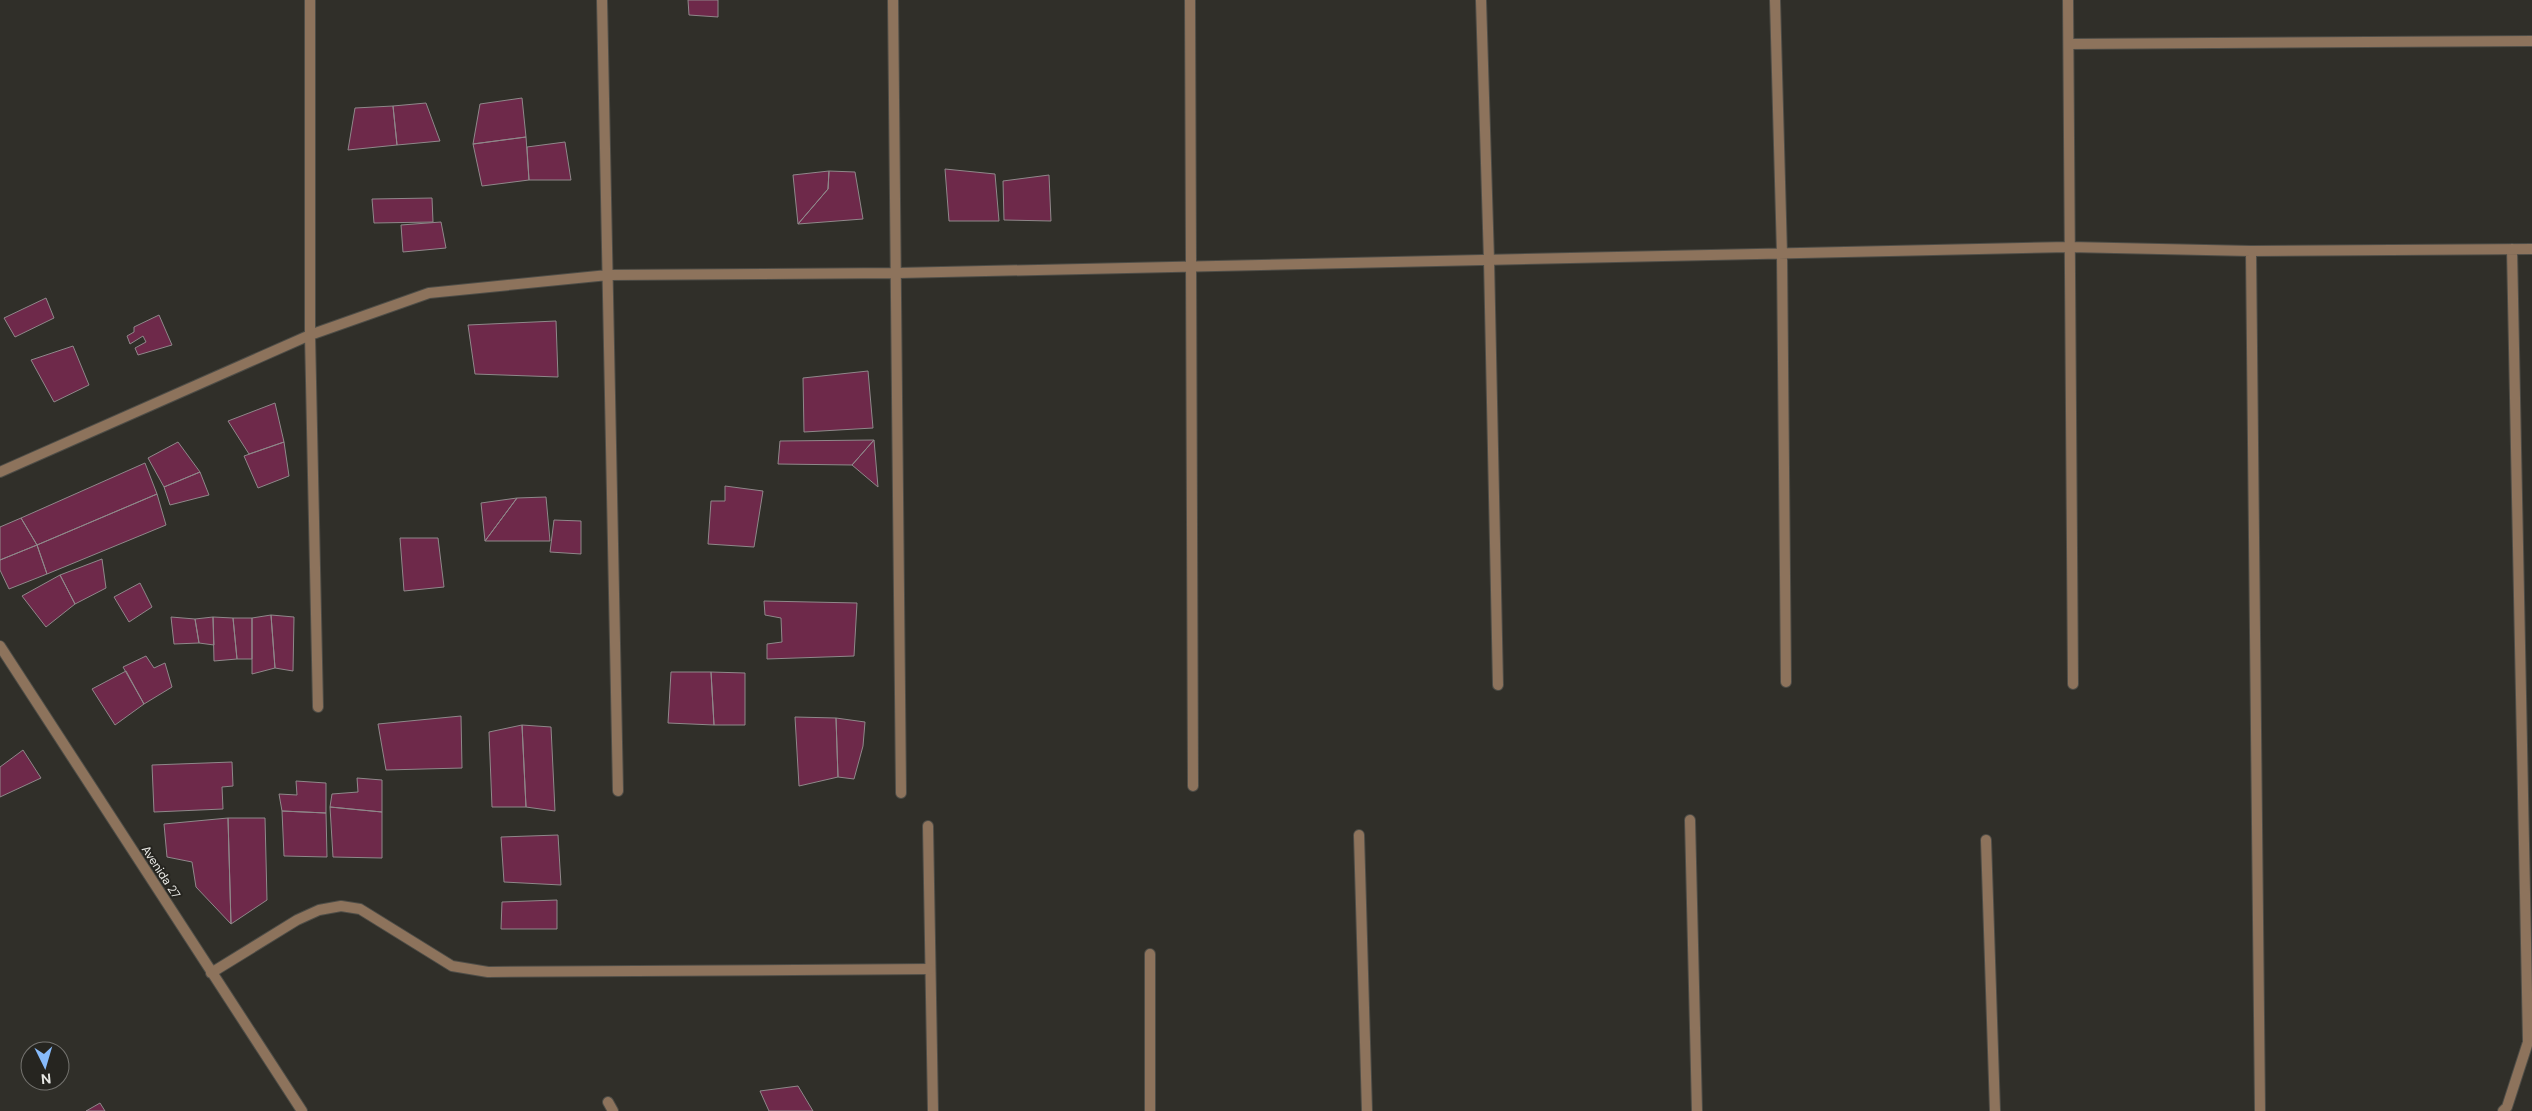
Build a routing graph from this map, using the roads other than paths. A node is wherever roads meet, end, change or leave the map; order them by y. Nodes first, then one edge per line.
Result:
1 (310, 0) edge
2 (602, 0) edge
3 (893, 0) edge
4 (1190, 0) edge
5 (1481, 0) edge
6 (1775, 0) edge
7 (2068, 0) edge
8 (2532, 42) edge
9 (2069, 44) junction
10 (2069, 247) junction
11 (2512, 249) junction
12 (2532, 249) edge
13 (2251, 251) junction
14 (1782, 254) junction
15 (1489, 260) junction
16 (1190, 266) junction
17 (898, 273) junction
18 (608, 275) junction
19 (310, 335) junction
20 (0, 472) edge
21 (0, 646) edge
22 (1786, 682) dead end
23 (2073, 684) dead end
24 (1498, 685) dead end
25 (318, 707) dead end
26 (1193, 786) dead end
27 (618, 791) dead end
28 (902, 793) dead end
29 (1690, 820) dead end
30 (928, 826) dead end
31 (1359, 835) dead end
32 (1986, 840) dead end
33 (1150, 954) dead end
34 (930, 969) junction
35 (211, 973) junction
36 (302, 1111) edge
37 (933, 1111) edge
38 (1150, 1111) edge
39 (1368, 1111) edge
40 (1697, 1111) edge
41 (1995, 1111) edge
42 (2260, 1111) edge
43 (2503, 1111) edge

1 - 19 street
2 - 18 street
3 - 17 street
4 - 16 street
5 - 15 street
6 - 14 street
7 - 9 street
8 - 9 street
9 - 10 street
10 - 13 street
10 - 14 street
10 - 23 street
11 - 12 street
11 - 13 street
11 - 43 street
13 - 42 street
14 - 15 street
14 - 22 street
15 - 16 street
15 - 24 street
16 - 17 street
16 - 26 street
17 - 18 street
17 - 28 street
18 - 19 street
18 - 27 street
19 - 20 street
19 - 25 street
21 - 35 street, Avenida 27
29 - 40 street
30 - 34 street
31 - 39 street
32 - 41 street
33 - 38 street
34 - 35 street
34 - 37 street
35 - 36 street, Avenida 27

